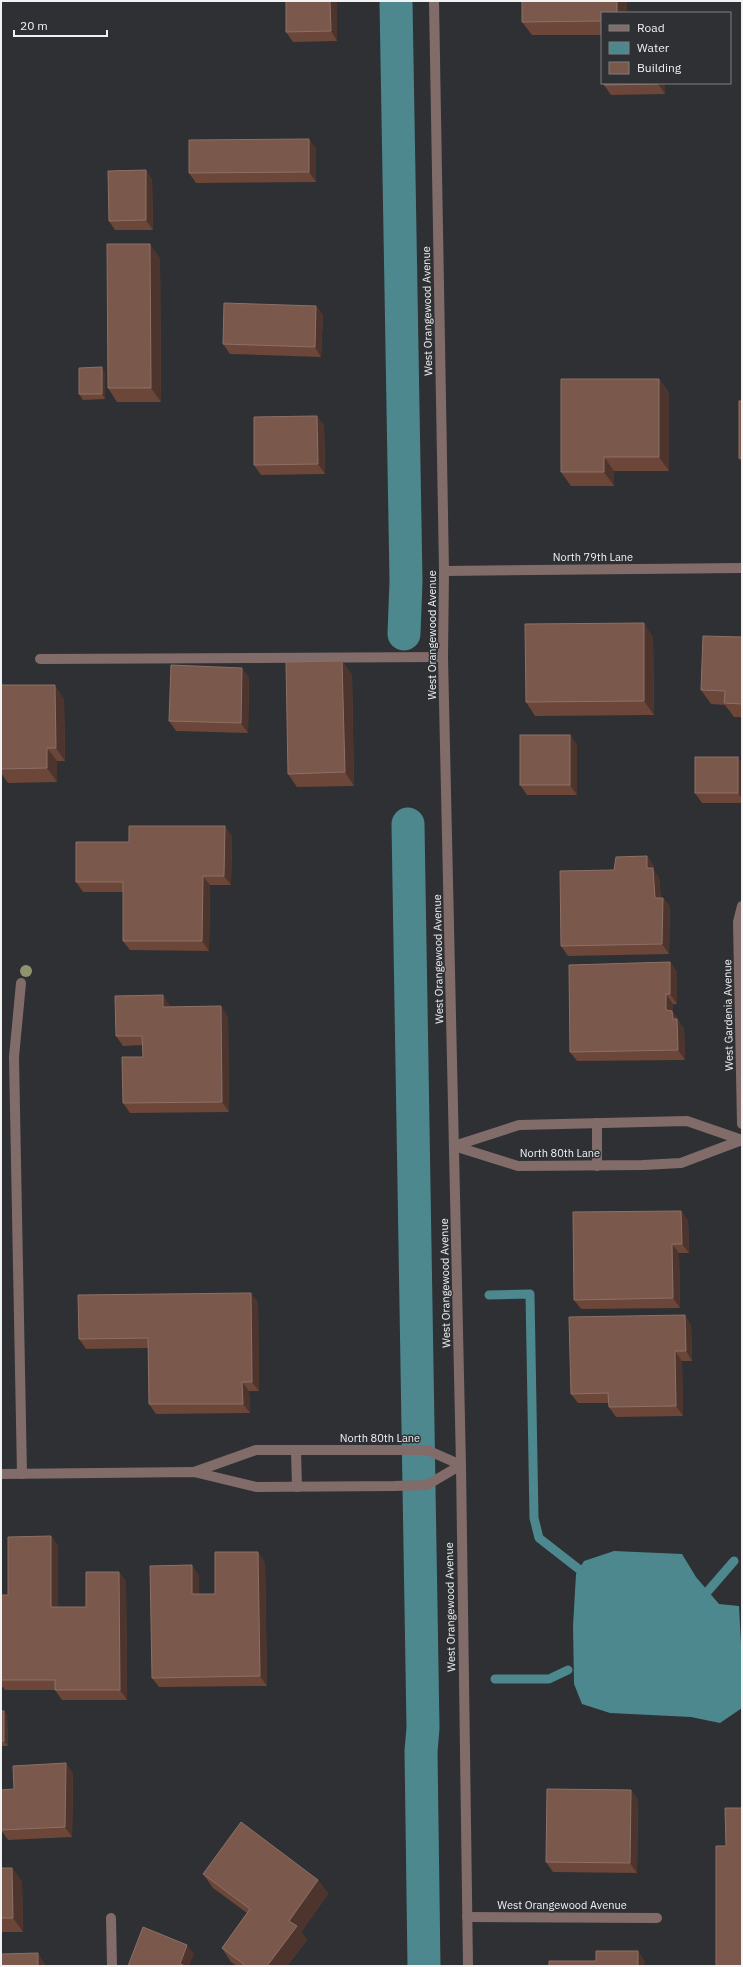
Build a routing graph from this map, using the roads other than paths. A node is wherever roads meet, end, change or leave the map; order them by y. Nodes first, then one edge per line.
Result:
1 (434, 1) edge
2 (742, 568) edge
3 (444, 571) junction
4 (443, 657) junction
5 (40, 659) dead end
6 (742, 906) edge
7 (21, 983) dead end
8 (597, 1123) junction
9 (742, 1124) edge
10 (742, 1140) edge
11 (454, 1146) junction
12 (597, 1166) junction
13 (296, 1450) junction
14 (461, 1465) junction
15 (194, 1472) junction
16 (1, 1474) edge
17 (22, 1474) junction
18 (297, 1487) junction
19 (467, 1917) junction
20 (111, 1918) dead end
21 (657, 1918) dead end
22 (112, 1966) edge
23 (468, 1966) edge

1 - 3 street, West Orangewood Avenue
2 - 3 street, North 79th Lane
3 - 4 street, West Orangewood Avenue
4 - 5 street
4 - 11 street, West Orangewood Avenue
6 - 9 street, West Gardenia Avenue
7 - 17 street
8 - 10 street, North 80th Lane
8 - 11 street, North 80th Lane
8 - 12 street
10 - 12 street, North 80th Lane
11 - 12 street, North 80th Lane
11 - 14 street, West Orangewood Avenue
13 - 14 street, North 80th Lane
13 - 15 street, North 80th Lane
13 - 18 street
14 - 18 street, North 80th Lane
14 - 19 street, West Orangewood Avenue
15 - 17 street, North 80th Lane
15 - 18 street, North 80th Lane
16 - 17 street, North 80th Lane
19 - 21 street, West Orangewood Avenue
19 - 23 street, West Orangewood Avenue
20 - 22 street

